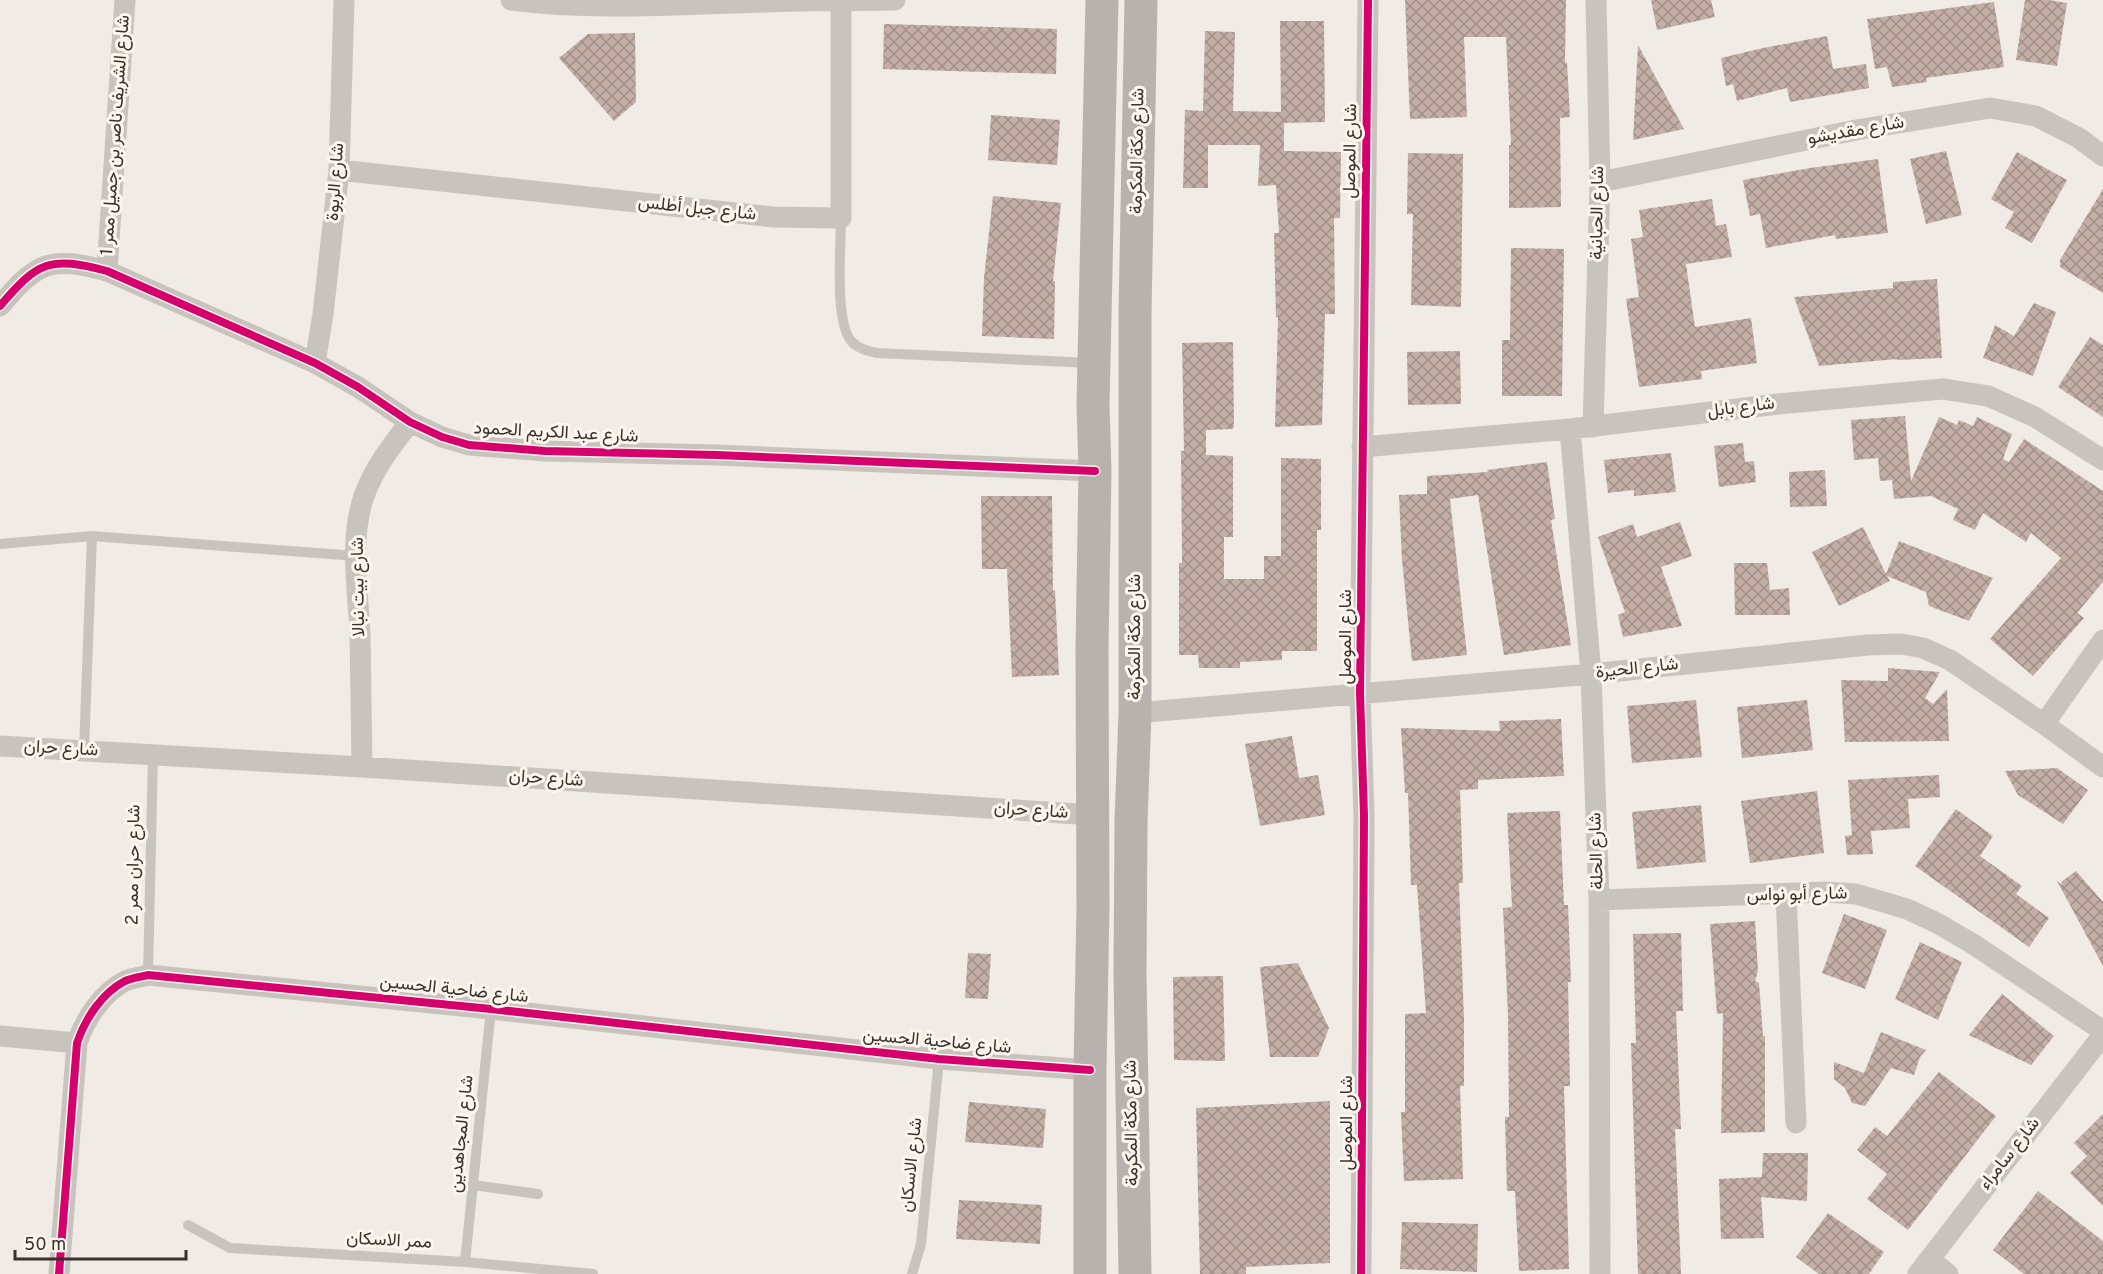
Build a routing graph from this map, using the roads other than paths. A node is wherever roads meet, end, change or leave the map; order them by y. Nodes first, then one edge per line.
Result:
1 (125, 0) edge
2 (344, 0) edge
3 (511, 0) edge
4 (895, 0) edge
5 (1102, 0) edge
6 (1141, 0) edge
7 (1368, 0) edge
8 (1596, 0) edge
9 (841, 1) edge
10 (2103, 156) edge
11 (339, 170) junction
12 (1600, 182) junction
13 (841, 218) junction
14 (107, 271) junction
15 (0, 306) edge
16 (315, 363) junction
17 (1094, 363) junction
18 (410, 422) junction
19 (1593, 426) junction
20 (1570, 429) junction
21 (1362, 447) junction
22 (2103, 460) edge
23 (1095, 471) junction
24 (92, 536) junction
25 (0, 544) edge
26 (356, 556) junction
27 (2103, 640) edge
28 (1591, 674) junction
29 (1360, 693) junction
30 (1135, 713) junction
31 (2044, 724) junction
32 (0, 746) edge
33 (84, 750) junction
34 (153, 755) junction
35 (362, 767) junction
36 (2103, 767) edge
37 (1093, 815) junction
38 (1786, 894) junction
39 (1599, 900) junction
40 (148, 975) junction
41 (491, 1009) junction
42 (2103, 1033) edge
43 (0, 1036) edge
44 (77, 1043) junction
45 (939, 1059) junction
46 (1090, 1070) junction
47 (1796, 1123) dead end
48 (473, 1185) junction
49 (538, 1194) dead end
50 (188, 1225) dead end
51 (465, 1262) junction
52 (1924, 1266) edge
53 (59, 1274) edge
54 (592, 1274) edge
55 (912, 1274) edge
56 (1090, 1274) edge
57 (1136, 1274) edge
58 (1361, 1274) edge
59 (1599, 1274) edge
60 (1948, 1274) edge

1 - 14 street, شارع الشريف ناصر بن جميل ممر 1
2 - 11 street, شارع الربوة
3 - 9 street
4 - 9 street
5 - 17 main road
6 - 30 main road, شارع مكة المكرمة
7 - 21 street, شارع الموصل
8 - 12 street, شارع الحبانية
9 - 13 street
10 - 12 street, شارع مقديشو
11 - 13 street, شارع جبل أطلس
11 - 16 street, شارع الربوة
12 - 19 street, شارع الحبانية
13 - 17 lane
14 - 15 street, شارع عبد الكريم الحمود
14 - 16 street, شارع عبد الكريم الحمود
16 - 18 street, شارع عبد الكريم الحمود
17 - 23 main road
18 - 23 street, شارع عبد الكريم الحمود
18 - 26 street, شارع بيت نبالا
19 - 20 street, شارع بابل
19 - 22 street, شارع بابل
20 - 21 street, شارع بابل
20 - 28 street, شارع الحلة
21 - 29 street, شارع الموصل
23 - 37 main road
24 - 25 lane
24 - 26 lane
24 - 33 lane
26 - 35 street, شارع بيت نبالا
27 - 31 street
28 - 29 street, شارع الحيرة
28 - 31 street, شارع الحيرة
28 - 39 street, شارع الحلة
29 - 30 street, شارع الحيرة
29 - 58 street, شارع الموصل
30 - 57 main road, شارع مكة المكرمة
31 - 36 street, شارع الحيرة
32 - 33 street, شارع حران
33 - 34 street, شارع حران
34 - 35 street, شارع حران
34 - 40 lane, شارع حران ممر 2
35 - 37 street, شارع حران
37 - 46 main road
38 - 39 street, شارع أبو نواس
38 - 42 street, شارع أبو نواس
38 - 47 street
39 - 59 street, شارع الحلة
40 - 41 street, شارع ضاحية الحسين
40 - 44 street, شارع ضاحية الحسين
41 - 45 street, شارع ضاحية الحسين
41 - 48 lane, شارع المجاهدين
42 - 52 street, شارع سامراء
43 - 44 street
44 - 53 street, شارع ضاحية الحسين
45 - 46 street, شارع ضاحية الحسين
45 - 55 lane, شارع الاسكان
46 - 56 main road
48 - 49 lane
48 - 51 lane, شارع المجاهدين
50 - 51 lane, ممر الاسكان
51 - 54 lane, ممر الاسكان
52 - 60 street

